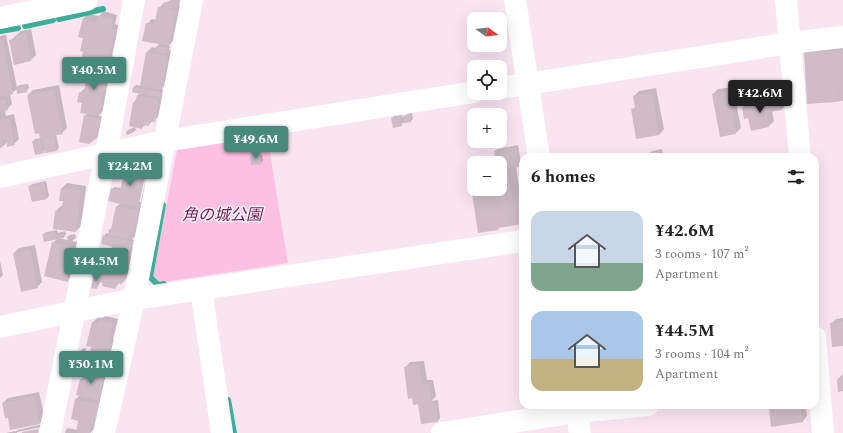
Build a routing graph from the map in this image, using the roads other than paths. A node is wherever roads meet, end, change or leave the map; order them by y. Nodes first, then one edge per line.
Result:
1 (87, 0) edge
2 (134, 0) edge
3 (192, 0) edge
4 (515, 0) edge
5 (786, 0) edge
6 (0, 18) edge
7 (843, 37) edge
8 (790, 43) junction
9 (528, 83) junction
10 (507, 87) edge
11 (467, 93) edge
12 (165, 141) junction
13 (538, 153) edge
14 (800, 153) edge
15 (106, 154) junction
16 (0, 177) edge
17 (519, 242) edge
18 (201, 289) junction
19 (134, 299) junction
20 (74, 311) junction
21 (0, 327) edge
22 (819, 404) edge
23 (572, 409) edge
24 (577, 409) edge
25 (50, 433) edge
26 (104, 433) edge
27 (222, 433) edge
28 (442, 433) edge
29 (580, 433) edge
30 (823, 433) edge

1 - 6 street
2 - 15 street
3 - 12 street
4 - 9 street
5 - 8 street
7 - 8 street
8 - 9 street
8 - 14 street
9 - 10 street
9 - 13 street
11 - 12 street
12 - 15 street
12 - 19 street
15 - 16 street
15 - 20 street
17 - 18 street
18 - 19 street
18 - 27 street
19 - 20 street
19 - 26 street
20 - 21 street
20 - 25 street
22 - 30 street
23 - 28 street
24 - 29 street

